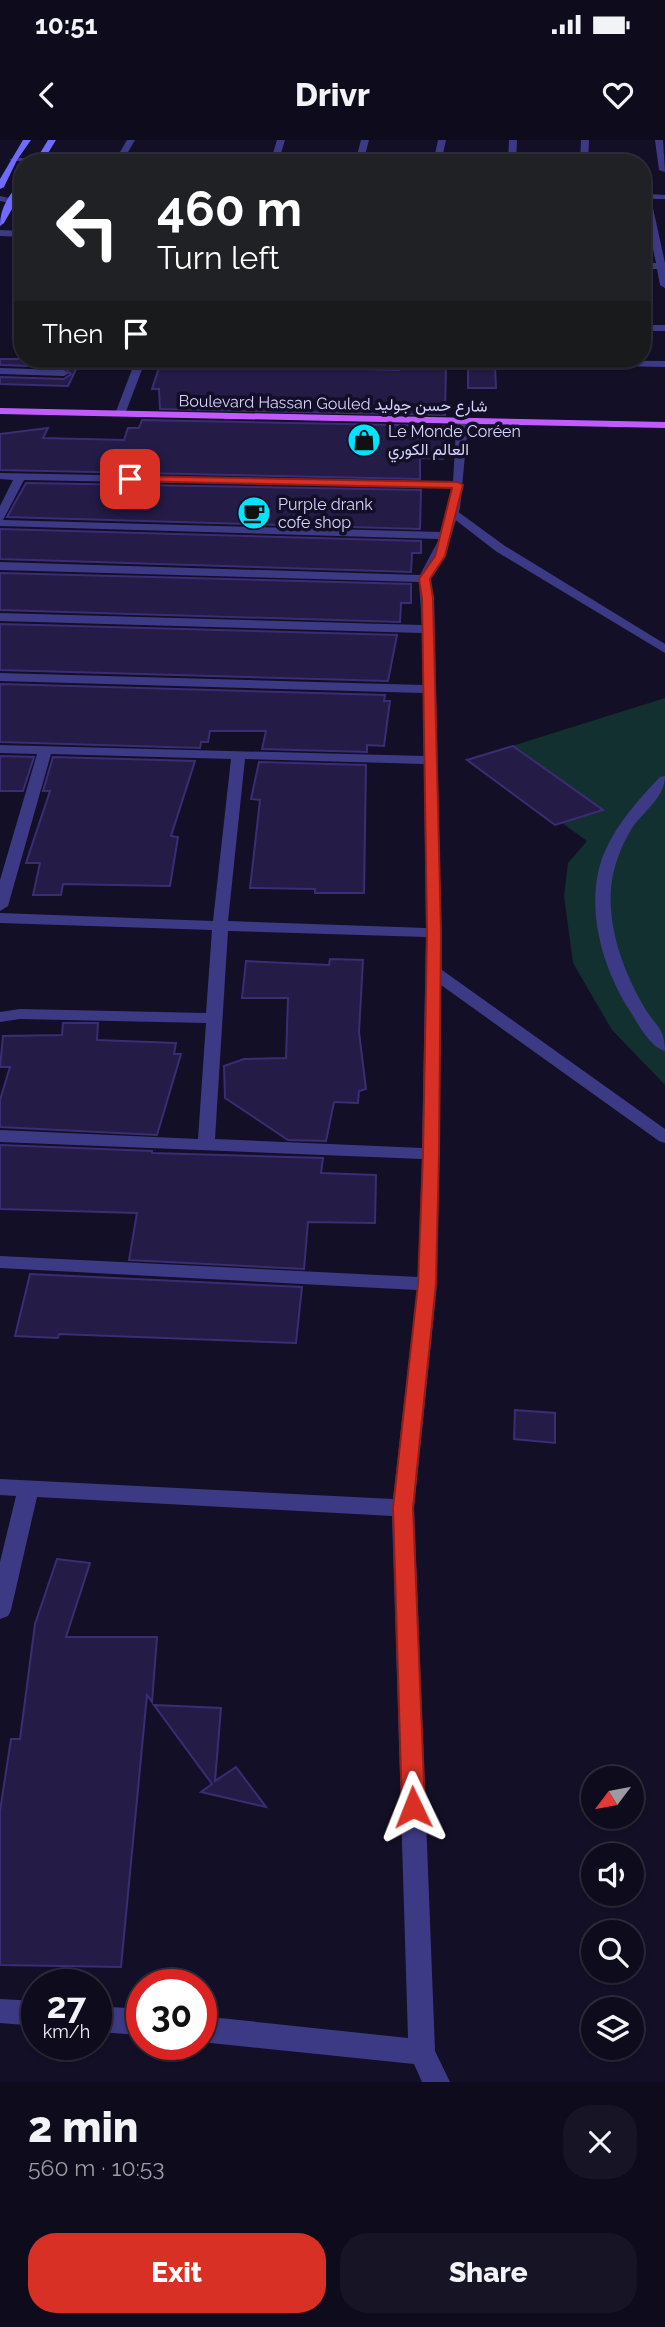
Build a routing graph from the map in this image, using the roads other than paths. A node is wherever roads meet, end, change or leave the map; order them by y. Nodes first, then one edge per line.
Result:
1 (27, 140) edge
2 (659, 140) edge
3 (15, 154) edge
4 (7, 164) edge
5 (664, 170) edge
6 (0, 187) edge
7 (5, 200) edge
8 (651, 218) edge
9 (0, 223) edge
10 (653, 224) junction
11 (665, 224) edge
12 (663, 266) edge
13 (665, 285) edge
14 (138, 368) edge
15 (0, 371) edge
16 (64, 373) dead end
17 (0, 402) edge
18 (122, 410) junction
19 (0, 411) edge
20 (665, 415) edge
21 (463, 417) junction
22 (665, 425) edge
23 (0, 476) edge
24 (20, 477) junction
25 (458, 485) junction
26 (453, 513) junction
27 (0, 517) edge
28 (0, 523) edge
29 (444, 536) junction
30 (0, 566) edge
31 (425, 579) junction
32 (0, 617) edge
33 (426, 629) junction
34 (665, 649) edge
35 (0, 677) edge
36 (428, 689) junction
37 (0, 749) edge
38 (45, 750) junction
39 (238, 756) junction
40 (429, 760) junction
41 (665, 780) edge
42 (0, 906) edge
43 (0, 918) edge
44 (220, 926) junction
45 (434, 933) junction
46 (433, 971) junction
47 (0, 1017) edge
48 (214, 1018) junction
49 (665, 1046) edge
50 (0, 1136) edge
51 (665, 1137) edge
52 (206, 1146) junction
53 (431, 1154) junction
54 (0, 1262) edge
55 (427, 1284) junction
56 (0, 1487) edge
57 (28, 1489) junction
58 (403, 1508) junction
59 (0, 1610) edge
60 (0, 2011) edge
61 (21, 2013) edge
62 (217, 2031) edge
63 (422, 2052) junction
64 (436, 2082) edge

1 - 3 main road
2 - 5 street
4 - 6 main road
7 - 9 main road
8 - 10 street
10 - 11 street
10 - 12 street
12 - 13 street
14 - 18 street
15 - 16 street
17 - 18 main road, Boulevard Hassan Gouled شارع حسن جوليد
18 - 19 main road, Boulevard Hassan Gouled شارع حسن جوليد
18 - 21 main road, Boulevard Hassan Gouled شارع حسن جوليد
20 - 21 main road, Boulevard Hassan Gouled شارع حسن جوليد
21 - 22 main road, Boulevard Hassan Gouled شارع حسن جوليد
21 - 25 street
23 - 24 street
24 - 25 street
24 - 27 street
25 - 26 street
26 - 29 street
26 - 34 street
28 - 29 street
29 - 31 street
30 - 31 street
31 - 33 street
32 - 33 street
33 - 36 street
35 - 36 street
36 - 40 street
37 - 38 street
38 - 39 street
38 - 42 street
39 - 40 street
39 - 44 street
40 - 45 street
41 - 49 street
43 - 44 street
44 - 45 street
44 - 48 street
45 - 46 street
46 - 51 street
46 - 53 street
47 - 48 street
48 - 52 street
50 - 52 street
52 - 53 street
53 - 55 street
54 - 55 street
55 - 58 street
56 - 57 street
57 - 58 street
57 - 59 street
58 - 63 street
60 - 61 street
62 - 63 street
63 - 64 street

